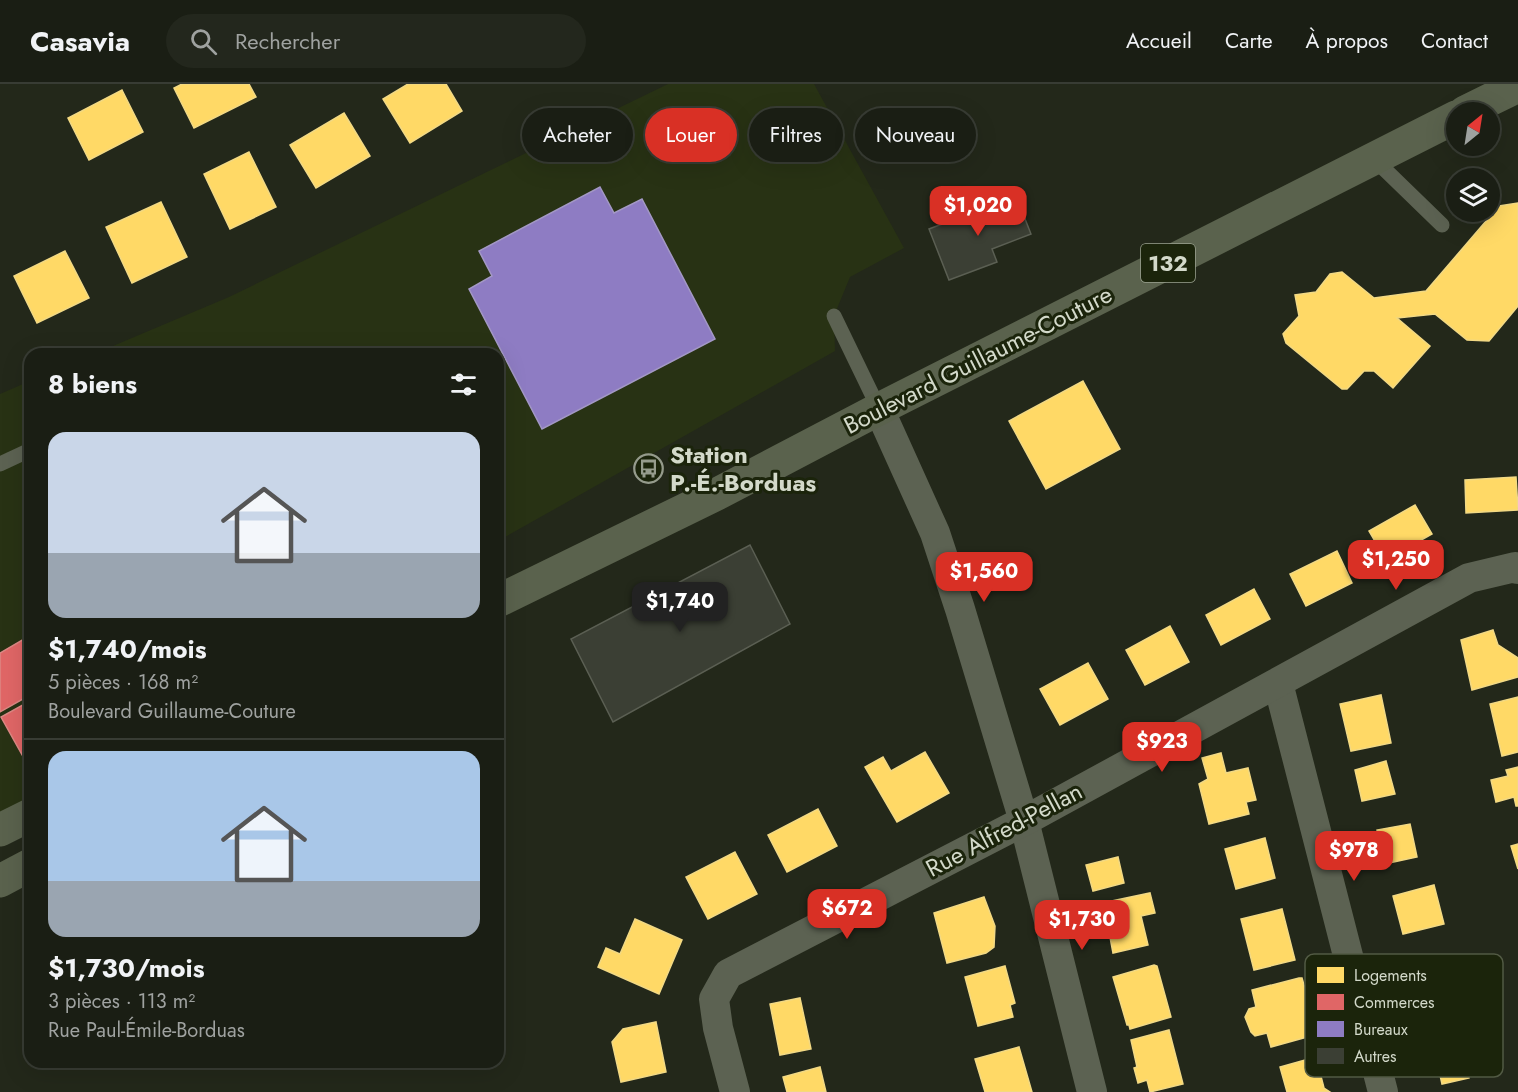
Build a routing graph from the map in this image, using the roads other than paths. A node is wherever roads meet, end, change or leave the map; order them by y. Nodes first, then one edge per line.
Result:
1 (1518, 86) edge
2 (1485, 102) edge
3 (1446, 122) edge
4 (1374, 159) junction
5 (1442, 225) dead end
6 (834, 316) dead end
7 (879, 409) junction
8 (24, 453) edge
9 (0, 464) edge
10 (1518, 569) edge
11 (504, 598) edge
12 (1278, 683) junction
13 (24, 818) edge
14 (1024, 821) junction
15 (0, 830) edge
16 (24, 868) edge
17 (0, 881) edge
18 (1348, 954) edge
19 (1379, 1077) edge
20 (735, 1092) edge
21 (1092, 1092) edge
22 (1383, 1092) edge

1 - 2 main road
3 - 4 main road, Boulevard Guillaume-Couture / 132
4 - 5 lane
4 - 7 main road, Boulevard Guillaume-Couture / 132
6 - 7 lane
7 - 11 main road, Boulevard Guillaume-Couture / 132
7 - 14 street
8 - 9 lane
10 - 12 street, Rue Alfred-Pellan
12 - 14 street, Rue Alfred-Pellan
12 - 18 street
13 - 15 main road
14 - 20 street, Rue Alfred-Pellan
14 - 21 street
16 - 17 main road
19 - 22 street

